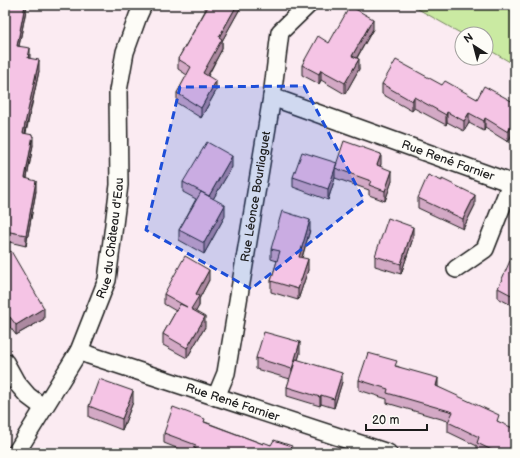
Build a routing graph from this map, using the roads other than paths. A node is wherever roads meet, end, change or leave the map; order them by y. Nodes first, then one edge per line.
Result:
1 (143, 5) edge
2 (308, 5) edge
3 (272, 98) junction
4 (513, 184) edge
5 (456, 269) dead end
6 (79, 351) junction
7 (5, 362) edge
8 (216, 397) junction
9 (44, 408) junction
10 (16, 453) edge
11 (388, 453) edge

1 - 6 street, Rue du Château d'Eau
2 - 3 street, Rue Léonce Bourliaguet
3 - 4 street, Rue René Farnier
3 - 8 street, Rue Léonce Bourliaguet
4 - 5 street, Rue René Farnier
6 - 8 street, Rue René Farnier
6 - 9 street, Rue du Château d'Eau
7 - 9 street
8 - 11 street, Rue René Farnier
9 - 10 street, Rue du Château d'Eau

